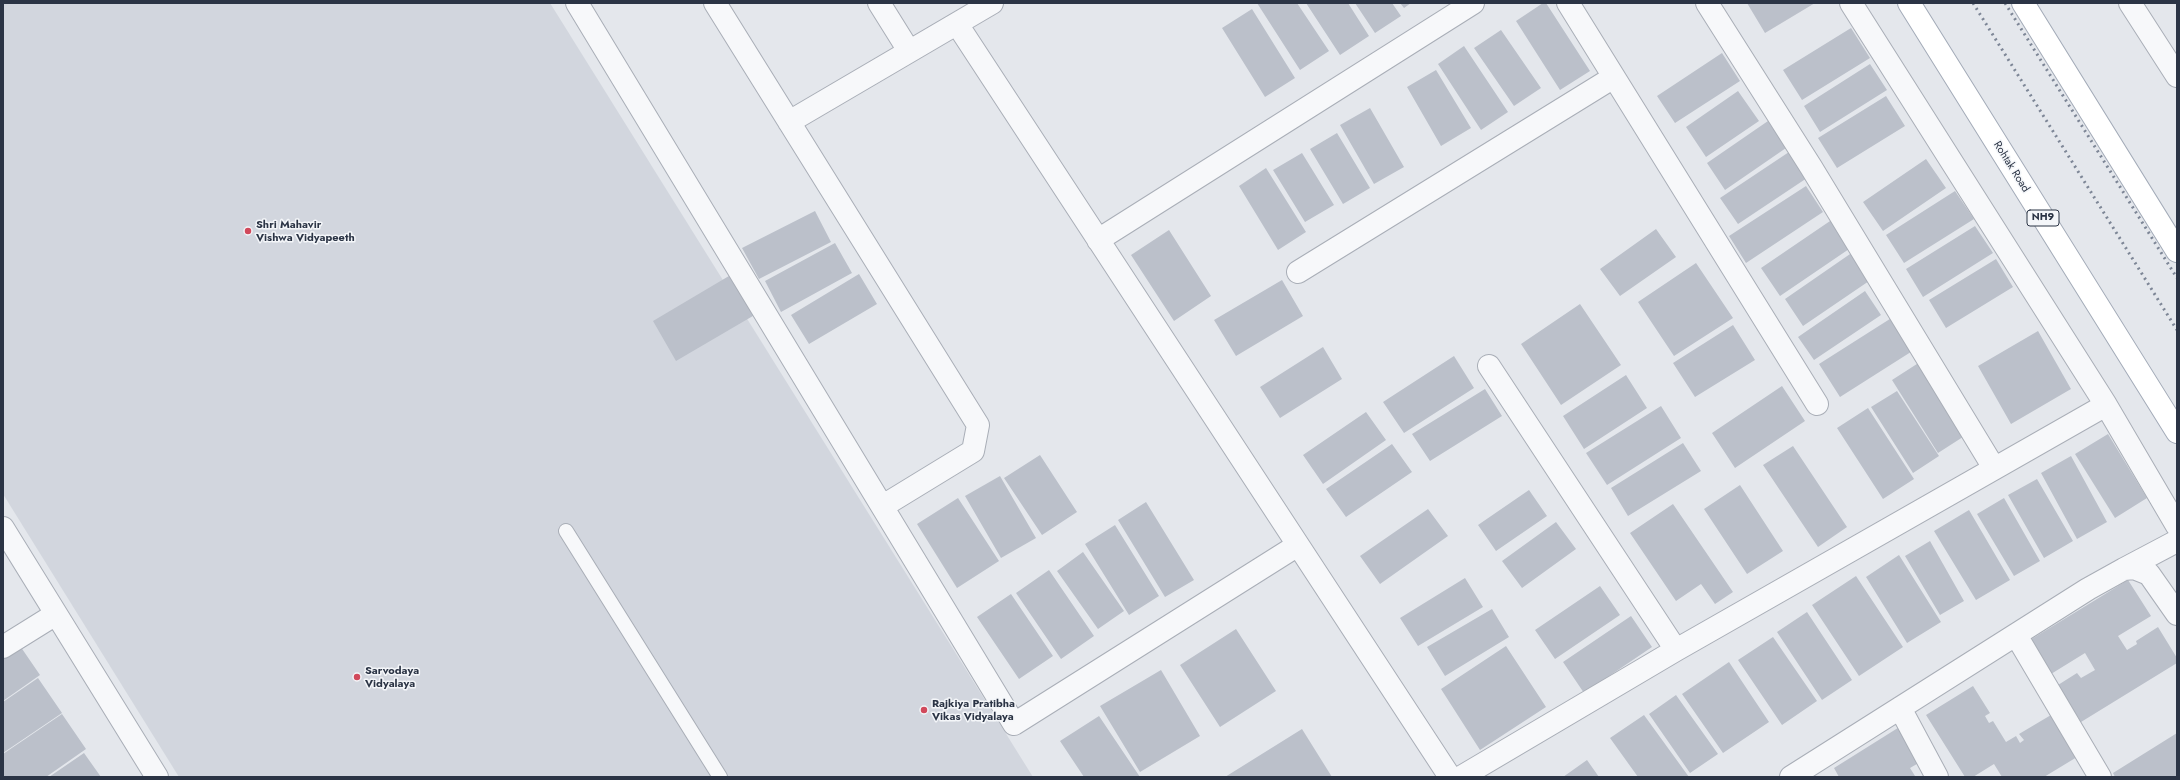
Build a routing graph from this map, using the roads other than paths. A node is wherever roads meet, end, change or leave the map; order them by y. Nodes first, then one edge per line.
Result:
1 (577, 3) edge
2 (715, 3) edge
3 (879, 3) edge
4 (992, 3) edge
5 (1473, 3) edge
6 (1568, 3) edge
7 (1707, 3) edge
8 (1851, 3) edge
9 (1909, 3) edge
10 (2023, 3) edge
11 (2130, 3) edge
12 (956, 24) junction
13 (909, 51) junction
14 (2177, 76) edge
15 (1614, 77) junction
16 (789, 122) junction
17 (1098, 240) junction
18 (2177, 251) edge
19 (1298, 272) dead end
20 (1489, 366) dead end
21 (1817, 404) dead end
22 (2106, 405) junction
23 (2177, 432) edge
24 (1994, 468) junction
25 (883, 506) junction
26 (2177, 526) edge
27 (3, 528) edge
28 (566, 530) dead end
29 (2177, 541) edge
30 (1298, 545) junction
31 (2124, 569) junction
32 (56, 614) junction
33 (2177, 614) edge
34 (2016, 635) junction
35 (3, 647) edge
36 (1676, 650) junction
37 (1900, 708) junction
38 (157, 777) edge
39 (720, 777) edge
40 (1450, 777) edge
41 (1461, 777) edge
42 (1791, 777) edge
43 (1937, 777) edge
44 (2100, 777) edge

1 - 25 street
2 - 16 street
3 - 13 street
4 - 12 street
5 - 17 street
6 - 15 street
7 - 24 street
8 - 22 street
9 - 23 main road, Rohtak Road / NH9
10 - 18 main road
11 - 14 street
12 - 13 street
12 - 17 street
13 - 16 street
15 - 19 street
15 - 21 street
16 - 25 street
17 - 30 street
20 - 36 street
22 - 24 street
22 - 26 street
24 - 36 street
25 - 30 street
27 - 32 street
28 - 39 lane
29 - 31 street
30 - 40 street
31 - 33 street
31 - 34 street
32 - 35 street
32 - 38 street
34 - 37 street
34 - 44 street
36 - 41 street
37 - 42 street
37 - 43 street

